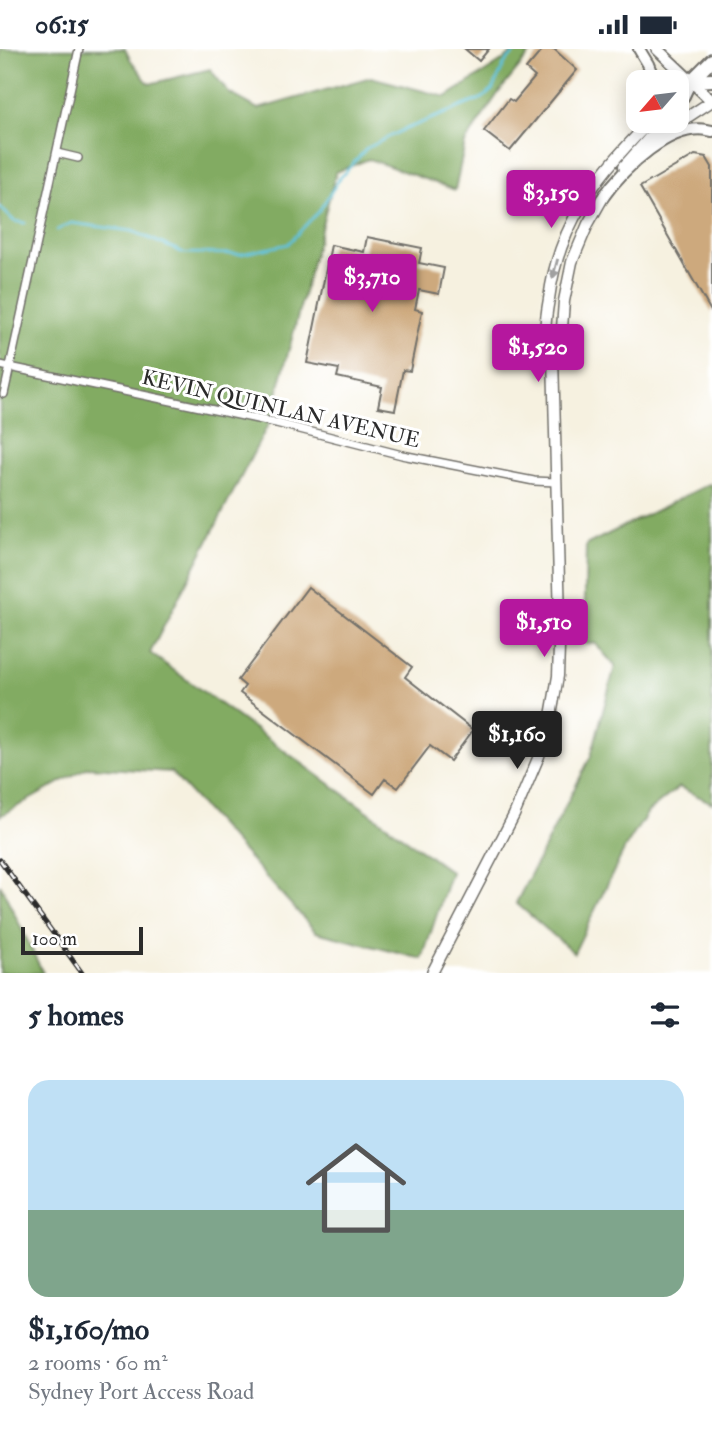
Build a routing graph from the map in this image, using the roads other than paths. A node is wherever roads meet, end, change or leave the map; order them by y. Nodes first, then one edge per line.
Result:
1 (79, 49) edge
2 (639, 49) edge
3 (657, 49) edge
4 (712, 60) edge
5 (650, 70) edge
6 (712, 79) edge
7 (691, 81) junction
8 (712, 101) edge
9 (712, 131) edge
10 (639, 133) edge
11 (653, 133) edge
12 (57, 153) junction
13 (78, 158) dead end
14 (601, 200) junction
15 (553, 357) junction
16 (0, 365) edge
17 (10, 367) junction
18 (4, 394) dead end
19 (556, 482) junction
20 (432, 973) edge

1 - 12 street
2 - 5 main road
3 - 7 main road
4 - 7 highway
6 - 7 highway
7 - 8 main road
8 - 14 main road
9 - 14 main road
10 -> 15 main road
11 - 14 main road
12 - 13 street
12 - 17 street
14 - 15 main road
15 - 19 main road
16 - 17 street, KEVIN QUINLAN AVENUE
17 - 18 street
17 - 19 street, KEVIN QUINLAN AVENUE
19 - 20 main road

